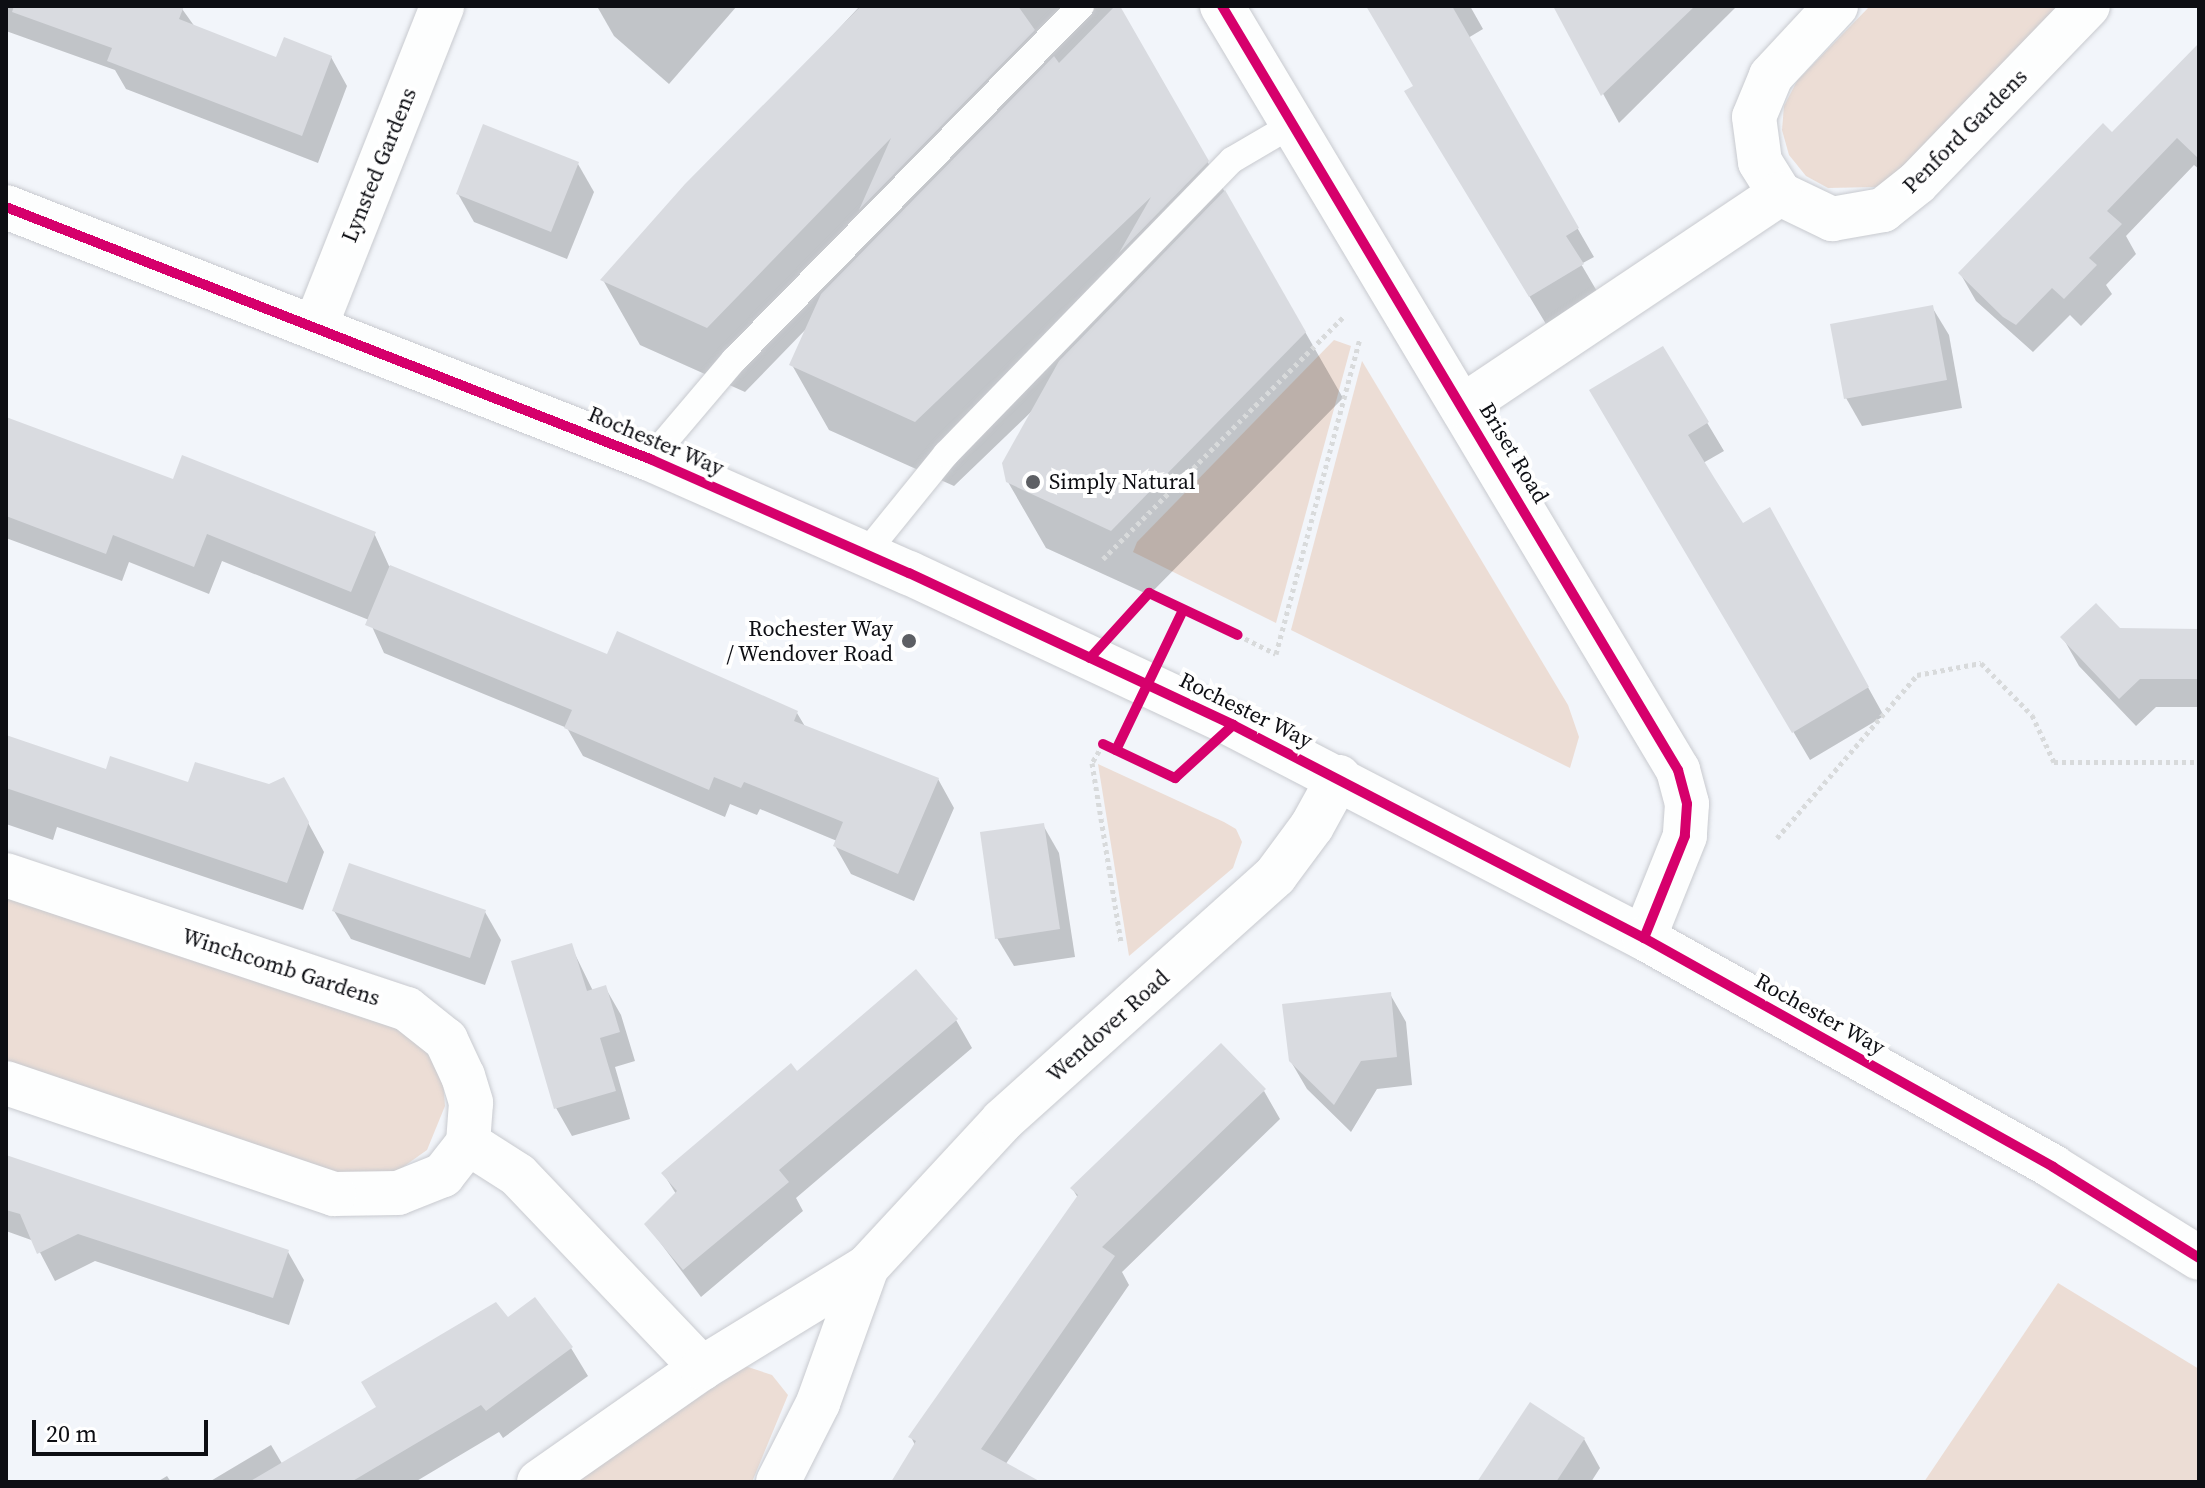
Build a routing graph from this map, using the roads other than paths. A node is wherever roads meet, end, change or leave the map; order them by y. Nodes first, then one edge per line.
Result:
1 (442, 6) edge
2 (1081, 6) edge
3 (1222, 6) edge
4 (1836, 6) edge
5 (2088, 6) edge
6 (1290, 126) junction
7 (1780, 194) junction
8 (6, 207) edge
9 (316, 325) junction
10 (1463, 406) junction
11 (650, 459) junction
12 (865, 554) junction
13 (1339, 777) junction
14 (6, 875) edge
15 (1644, 938) junction
16 (6, 1083) edge
17 (468, 1143) junction
18 (2199, 1258) edge
19 (867, 1267) junction
20 (702, 1368) junction
21 (539, 1482) edge
22 (778, 1482) edge

1 - 9 street, Lynsted Gardens
2 - 11 lane
3 - 6 street, Briset Road
4 - 7 street
5 - 7 street, Penford Gardens
6 - 10 street, Briset Road
6 - 12 lane
7 - 10 street
8 - 9 street, Rochester Way
9 - 11 street, Rochester Way
10 - 15 street, Briset Road
11 - 12 street, Rochester Way
12 - 13 street, Rochester Way
13 - 15 street, Rochester Way
13 - 19 street, Wendover Road
14 - 17 street, Winchcomb Gardens
15 - 18 street, Rochester Way
16 - 17 street
17 - 20 street
19 - 20 street, Wendover Road
19 - 22 street, Wendover Road
20 - 21 street, Wendover Road

